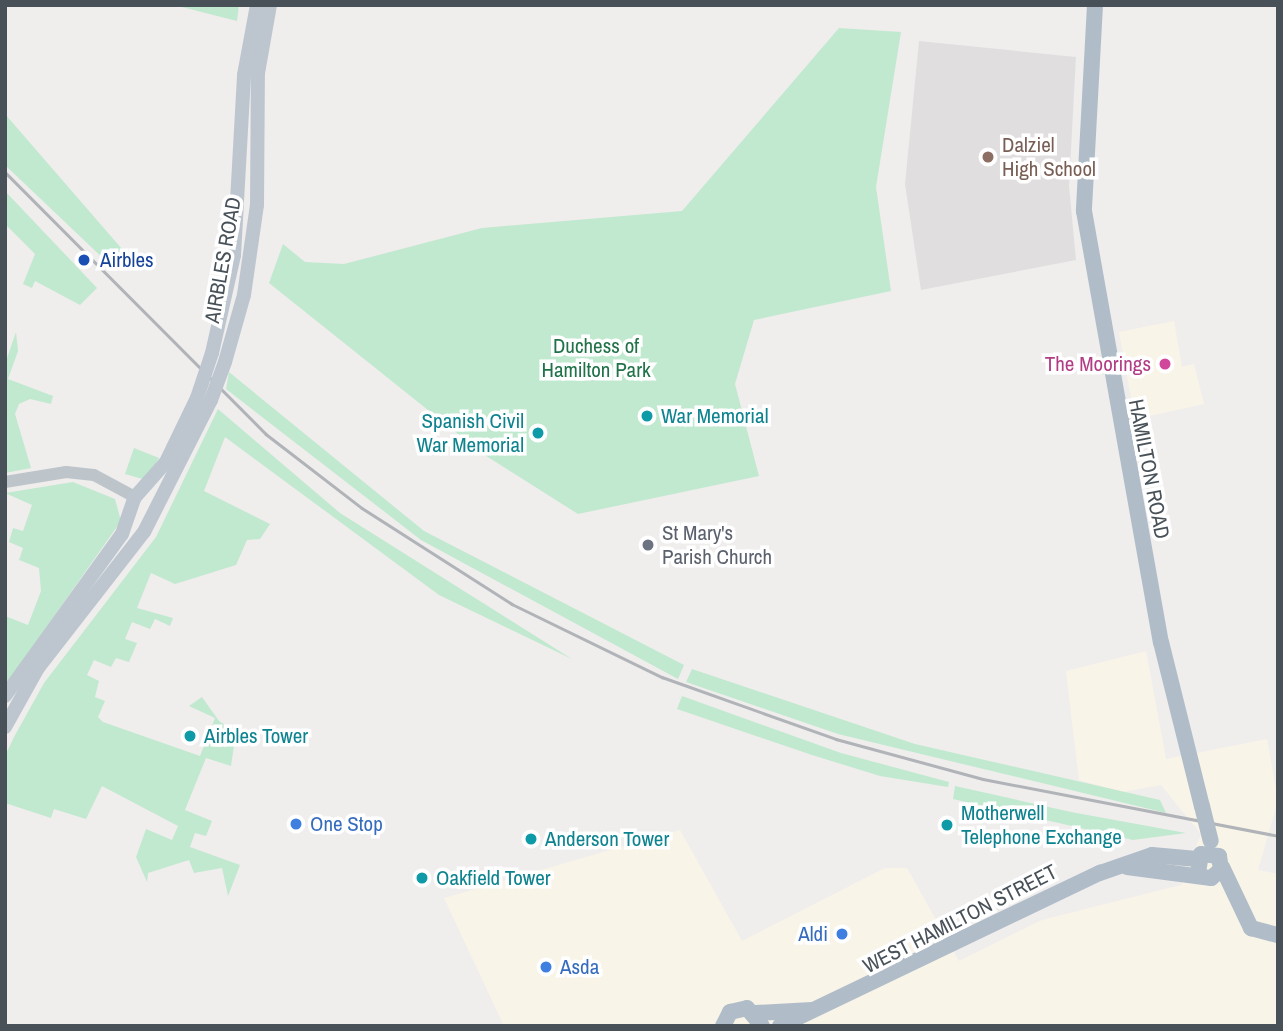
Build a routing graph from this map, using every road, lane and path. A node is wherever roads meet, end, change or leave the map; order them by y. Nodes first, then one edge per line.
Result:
1 (257, 5) edge
2 (270, 5) edge
3 (1095, 5) edge
4 (204, 399) junction
5 (5, 482) edge
6 (138, 498) junction
7 (154, 508) junction
8 (5, 696) edge
9 (5, 727) edge
10 (1204, 856) junction
11 (1222, 867) junction
12 (1278, 935) edge
13 (822, 1010) junction
14 (759, 1019) edge
15 (724, 1024) edge
16 (708, 1026) edge
17 (780, 1026) edge

1 - 4 main road, AIRBLES ROAD, bridge
2 - 4 main road, AIRBLES ROAD, bridge
3 - 10 main road, HAMILTON ROAD, bridge
4 - 6 main road, AIRBLES ROAD
4 - 7 main road, AIRBLES ROAD
5 - 6 street
6 - 7 main road
6 - 8 main road, AIRBLES ROAD
7 - 9 main road, AIRBLES ROAD
10 - 11 main road, HAMILTON ROAD
10 - 11 main road, WEST HAMILTON STREET
10 - 13 main road, WEST HAMILTON STREET
11 - 12 main road, HAMILTON ROAD
13 - 14 main road, WEST HAMILTON STREET
13 - 17 main road, WEST HAMILTON STREET
14 - 15 main road, WEST HAMILTON STREET
15 - 16 main road

